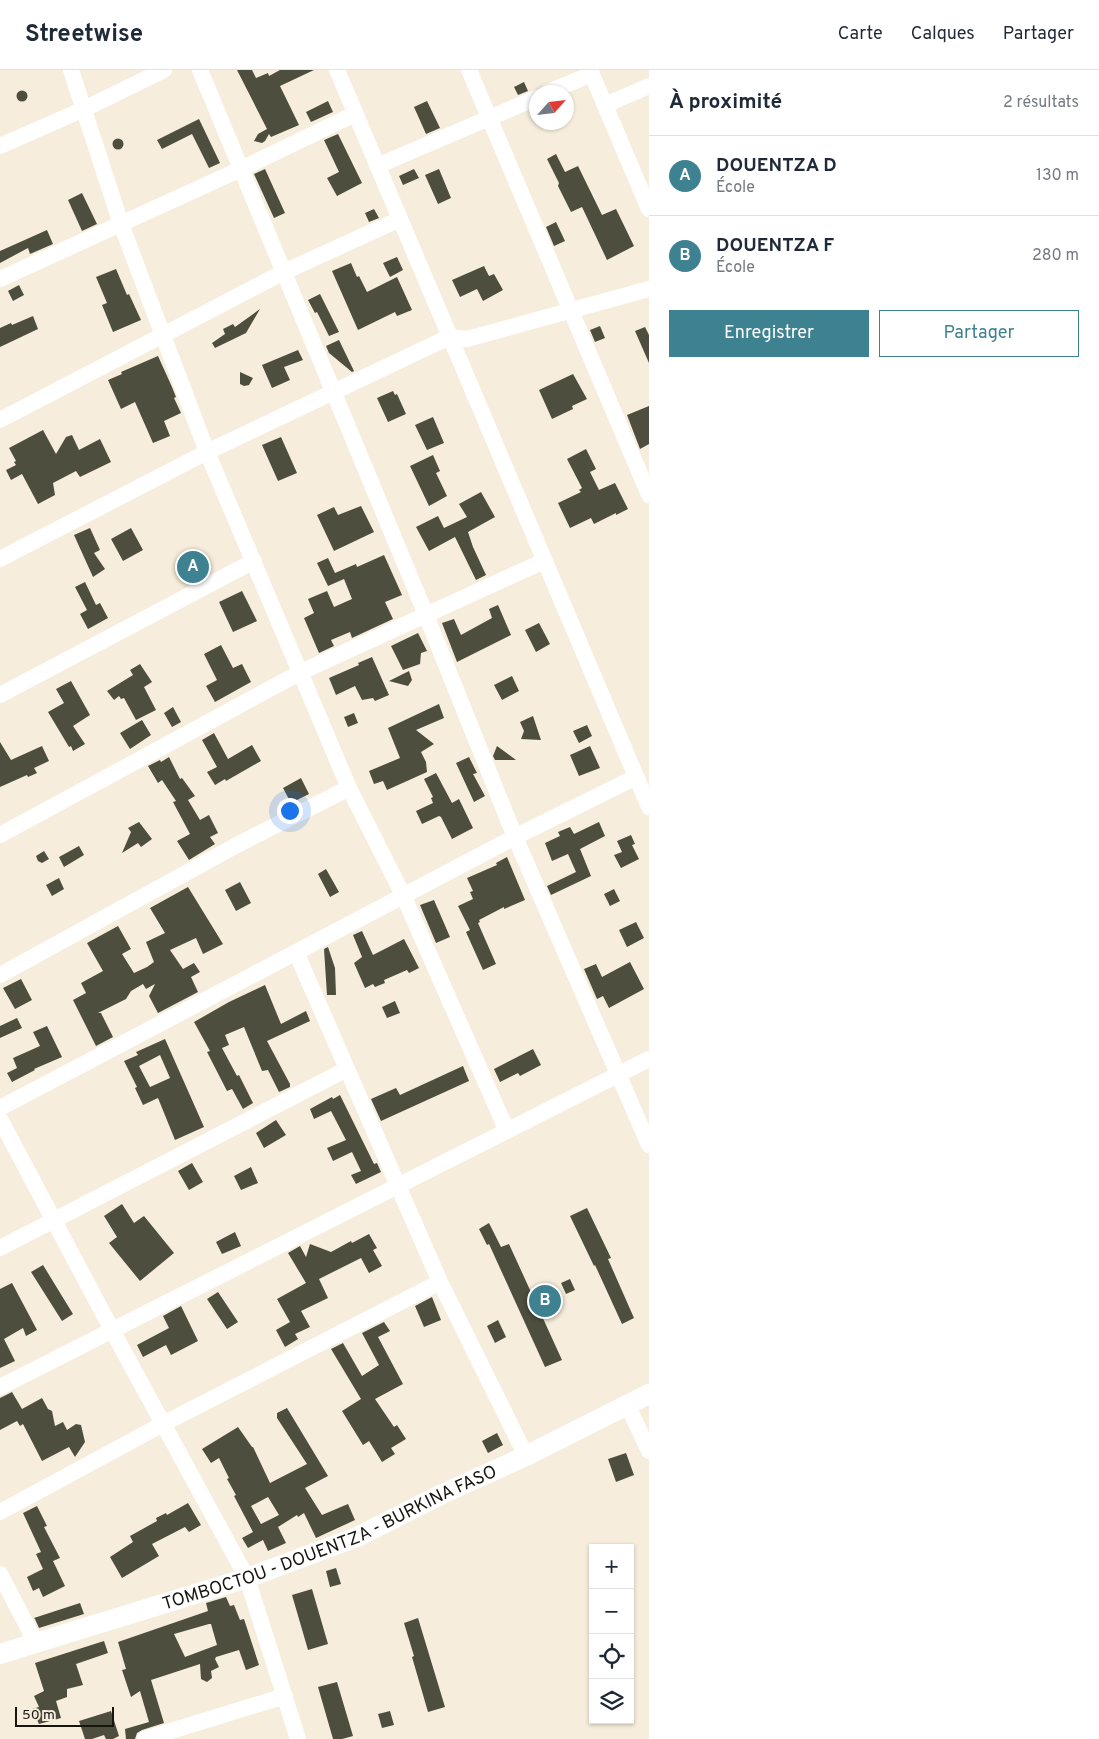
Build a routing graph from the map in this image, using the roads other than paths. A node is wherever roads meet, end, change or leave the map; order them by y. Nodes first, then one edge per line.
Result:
1 (71, 70) edge
2 (164, 70) edge
3 (200, 70) edge
4 (337, 70) edge
5 (469, 70) edge
6 (591, 72) edge
7 (563, 85) edge
8 (649, 86) edge
9 (529, 101) edge
10 (605, 105) junction
11 (84, 109) junction
12 (356, 114) junction
13 (489, 118) junction
14 (0, 146) edge
15 (378, 166) junction
16 (241, 169) junction
17 (649, 209) edge
18 (400, 219) junction
19 (121, 224) junction
20 (284, 272) junction
21 (0, 279) edge
22 (649, 289) edge
23 (570, 310) junction
24 (162, 335) junction
25 (450, 337) junction
26 (333, 392) junction
27 (0, 420) edge
28 (207, 452) junction
29 (649, 495) edge
30 (0, 559) edge
31 (254, 560) junction
32 (544, 561) junction
33 (426, 615) junction
34 (300, 672) junction
35 (0, 695) edge
36 (636, 777) junction
37 (349, 788) junction
38 (649, 807) edge
39 (0, 835) edge
40 (515, 837) junction
41 (404, 896) junction
42 (296, 952) junction
43 (0, 975) edge
44 (649, 1059) edge
45 (347, 1069) junction
46 (618, 1074) junction
47 (0, 1108) edge
48 (0, 1119) edge
49 (507, 1130) junction
50 (649, 1145) edge
51 (398, 1186) junction
52 (54, 1221) junction
53 (0, 1248) edge
54 (440, 1282) junction
55 (112, 1330) junction
56 (0, 1387) edge
57 (649, 1394) edge
58 (627, 1404) junction
59 (163, 1424) junction
60 (649, 1451) edge
61 (526, 1456) junction
62 (0, 1512) edge
63 (0, 1574) edge
64 (247, 1578) junction
65 (36, 1643) junction
66 (0, 1654) edge
67 (285, 1696) junction
68 (145, 1739) edge
69 (298, 1739) edge

1 - 11 street
2 - 11 street
3 - 16 street
4 - 12 street
5 - 13 street
6 - 7 street
6 - 10 street
8 - 10 street
9 - 13 street
10 - 17 street
11 - 14 street
11 - 19 street
12 - 15 street
12 - 16 street
13 - 15 street
13 - 23 street
15 - 18 street
16 - 19 street
16 - 20 street
18 - 20 street
18 - 25 street
19 - 21 street
19 - 24 street
20 - 24 street
20 - 26 street
22 - 23 street
23 - 25 street
23 - 29 street
24 - 27 street
24 - 28 street
25 - 26 street
25 - 32 street
26 - 28 street
26 - 33 street
28 - 30 street
28 - 31 street
31 - 34 street
31 - 35 street
32 - 33 street
32 - 36 street
33 - 34 street
33 - 40 street
34 - 37 street
34 - 39 street
36 - 38 street
36 - 40 street
37 - 41 street
37 - 43 street
40 - 41 street
40 - 46 street
41 - 42 street
41 - 49 street
42 - 45 street
42 - 47 street
44 - 46 street
45 - 51 street
45 - 52 street
46 - 49 street
46 - 50 street
48 - 52 street
49 - 51 street
51 - 54 street
51 - 55 street
52 - 53 street
52 - 55 street
54 - 59 street
54 - 61 street
55 - 56 street
55 - 59 street
57 - 58 main road, TOMBOCTOU - DOUENTZA - BURKINA FASO
58 - 60 street
58 - 61 main road, TOMBOCTOU - DOUENTZA - BURKINA FASO
59 - 62 street
59 - 64 street
61 - 64 main road, TOMBOCTOU - DOUENTZA - BURKINA FASO
63 - 65 street
64 - 65 main road, TOMBOCTOU - DOUENTZA - BURKINA FASO
64 - 67 street
65 - 66 main road, TOMBOCTOU - DOUENTZA - BURKINA FASO
67 - 68 street
67 - 69 street

